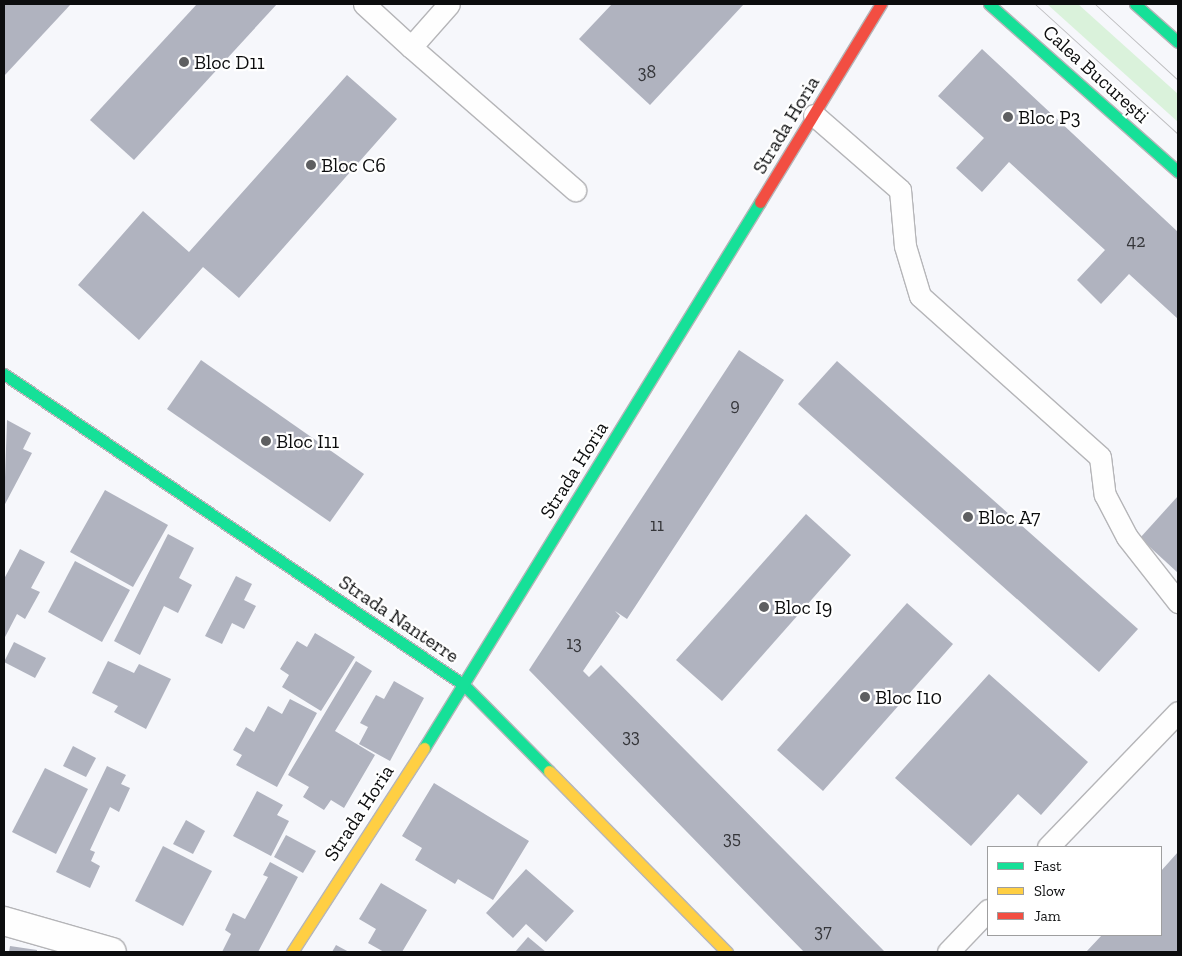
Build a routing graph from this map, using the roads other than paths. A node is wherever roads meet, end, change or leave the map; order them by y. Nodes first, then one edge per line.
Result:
1 (364, 4) edge
2 (449, 4) edge
3 (881, 4) edge
4 (988, 4) edge
5 (1135, 4) edge
6 (1178, 42) edge
7 (411, 47) junction
8 (814, 115) junction
9 (1178, 172) edge
10 (575, 190) dead end
11 (4, 374) edge
12 (1178, 602) edge
13 (464, 685) junction
14 (1176, 717) edge
15 (1049, 846) edge
16 (987, 911) edge
17 (4, 921) edge
18 (112, 952) edge
19 (292, 952) edge
20 (726, 952) edge
21 (948, 952) edge

1 - 7 lane
2 - 7 lane
3 - 8 street, Strada Horia
4 - 9 street, Calea București
5 - 6 street
7 - 10 lane
8 - 12 lane
8 - 13 street, Strada Horia
11 - 13 street, Strada Nanterre
13 - 19 street, Strada Horia
13 - 20 street, Strada Nanterre
14 - 15 lane
16 - 21 lane
17 - 18 street

